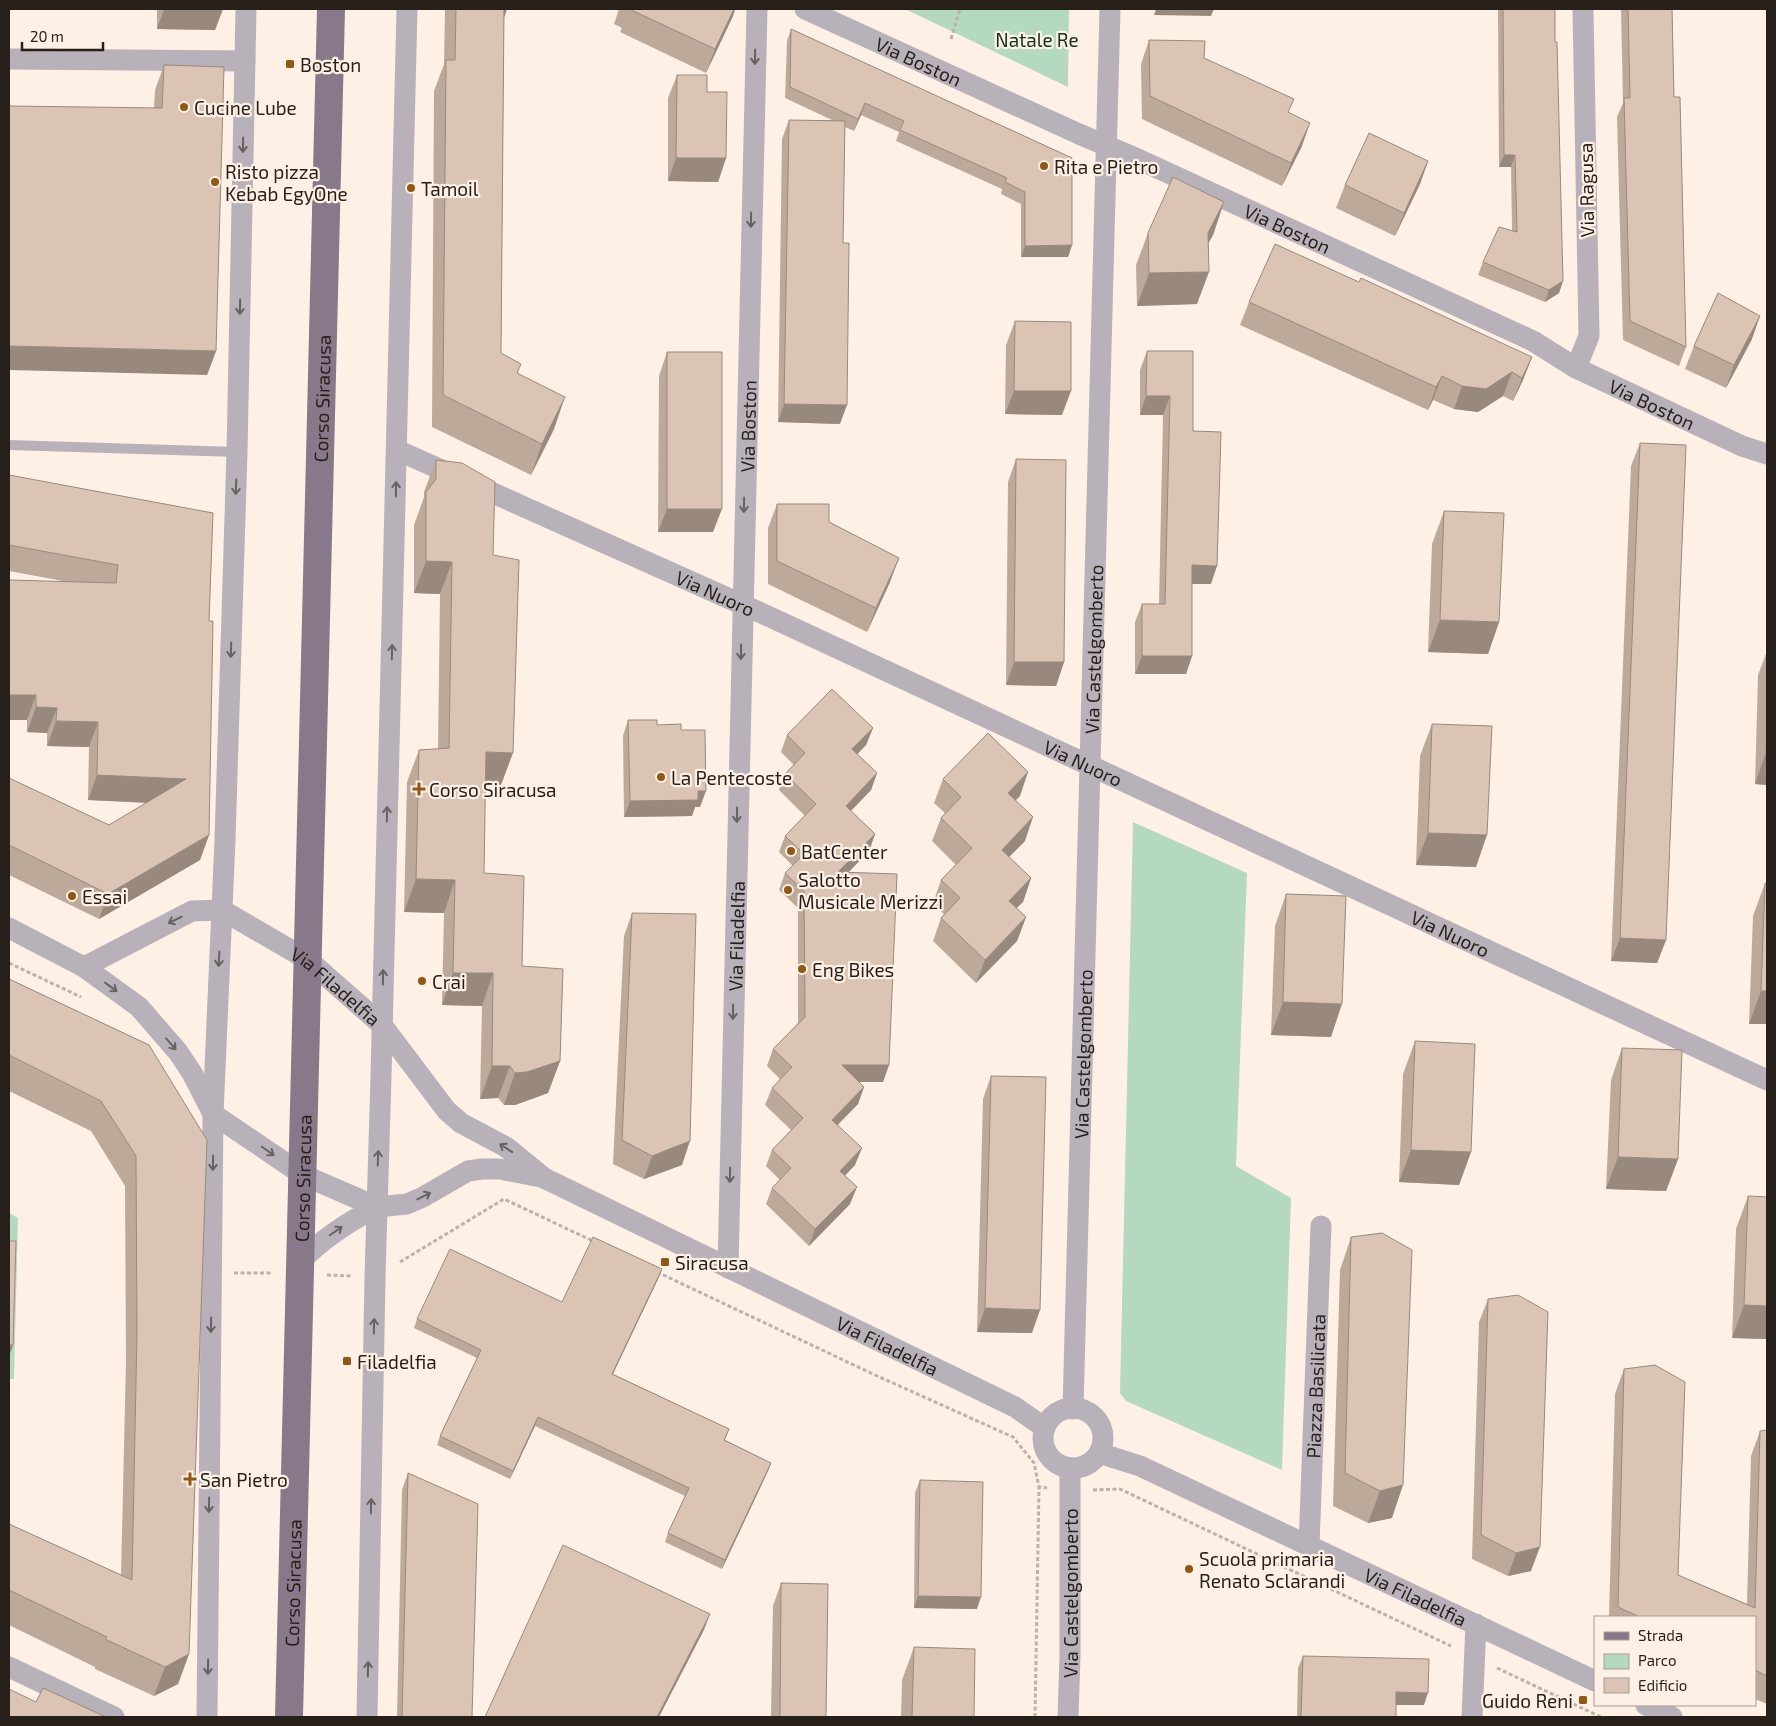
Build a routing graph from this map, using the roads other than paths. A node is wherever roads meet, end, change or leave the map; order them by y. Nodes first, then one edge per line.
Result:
1 (246, 9) edge
2 (331, 9) edge
3 (407, 9) edge
4 (756, 9) edge
5 (805, 9) edge
6 (1110, 9) edge
7 (1583, 9) edge
8 (9, 59) edge
9 (245, 61) junction
10 (1106, 146) junction
11 (1576, 368) junction
12 (9, 445) edge
13 (397, 450) junction
14 (237, 452) junction
15 (1767, 454) edge
16 (742, 604) junction
17 (1091, 766) junction
18 (222, 910) junction
19 (9, 928) edge
20 (308, 960) junction
21 (84, 966) junction
22 (382, 1026) junction
23 (1767, 1080) edge
24 (213, 1114) junction
25 (303, 1175) junction
26 (544, 1178) junction
27 (377, 1207) junction
28 (1321, 1226) dead end
29 (301, 1261) junction
30 (728, 1268) junction
31 (1073, 1409) junction
32 (1045, 1428) junction
33 (1099, 1453) junction
34 (1070, 1468) junction
35 (1309, 1546) junction
36 (1476, 1624) junction
37 (9, 1667) edge
38 (1594, 1681) edge
39 (1648, 1706) edge
40 (114, 1717) edge
41 (207, 1717) edge
42 (289, 1717) edge
43 (367, 1717) edge
44 (1068, 1717) edge
45 (1472, 1717) edge
46 (1672, 1717) edge

1 - 9 street
2 - 20 main road, Corso Siracusa
3 - 13 street
4 -> 16 street, Via Boston
5 - 10 street, Via Boston
6 - 10 street, Via Castelgomberto
7 - 11 street, Via Ragusa
8 - 9 street
9 -> 14 street
10 - 11 street, Via Boston
10 - 17 street, Via Castelgomberto
11 - 15 street, Via Boston
12 - 14 lane
13 - 16 street, Via Nuoro
22 -> 13 street
14 -> 18 street
16 - 17 street, Via Nuoro
16 -> 30 street, Via Filadelfia
17 - 23 street, Via Nuoro
17 - 31 street, Via Castelgomberto
18 - 20 street, Via Filadelfia
18 -> 21 street
18 -> 24 street
19 - 21 street, Via Filadelfia
20 - 22 street, Via Filadelfia
20 - 25 main road, Corso Siracusa
21 -> 24 street, Via Filadelfia
26 -> 22 street, Via Filadelfia
27 -> 22 street
24 -> 25 street, Via Filadelfia
24 -> 41 street
25 - 27 street, Via Filadelfia
25 - 29 main road, Corso Siracusa
27 -> 26 street, Via Filadelfia
26 - 30 street, Via Filadelfia
29 -> 27 street
43 -> 27 street
28 - 35 street, Piazza Basilicata
29 - 42 main road, Corso Siracusa
30 - 32 street, Via Filadelfia
31 - 32 street
31 - 33 street
32 - 34 street
33 - 34 street
33 - 35 street, Via Filadelfia
34 - 44 street, Via Castelgomberto
35 - 36 street, Via Filadelfia
36 - 38 street, Via Filadelfia
36 - 45 street
37 - 40 street
39 - 46 street

